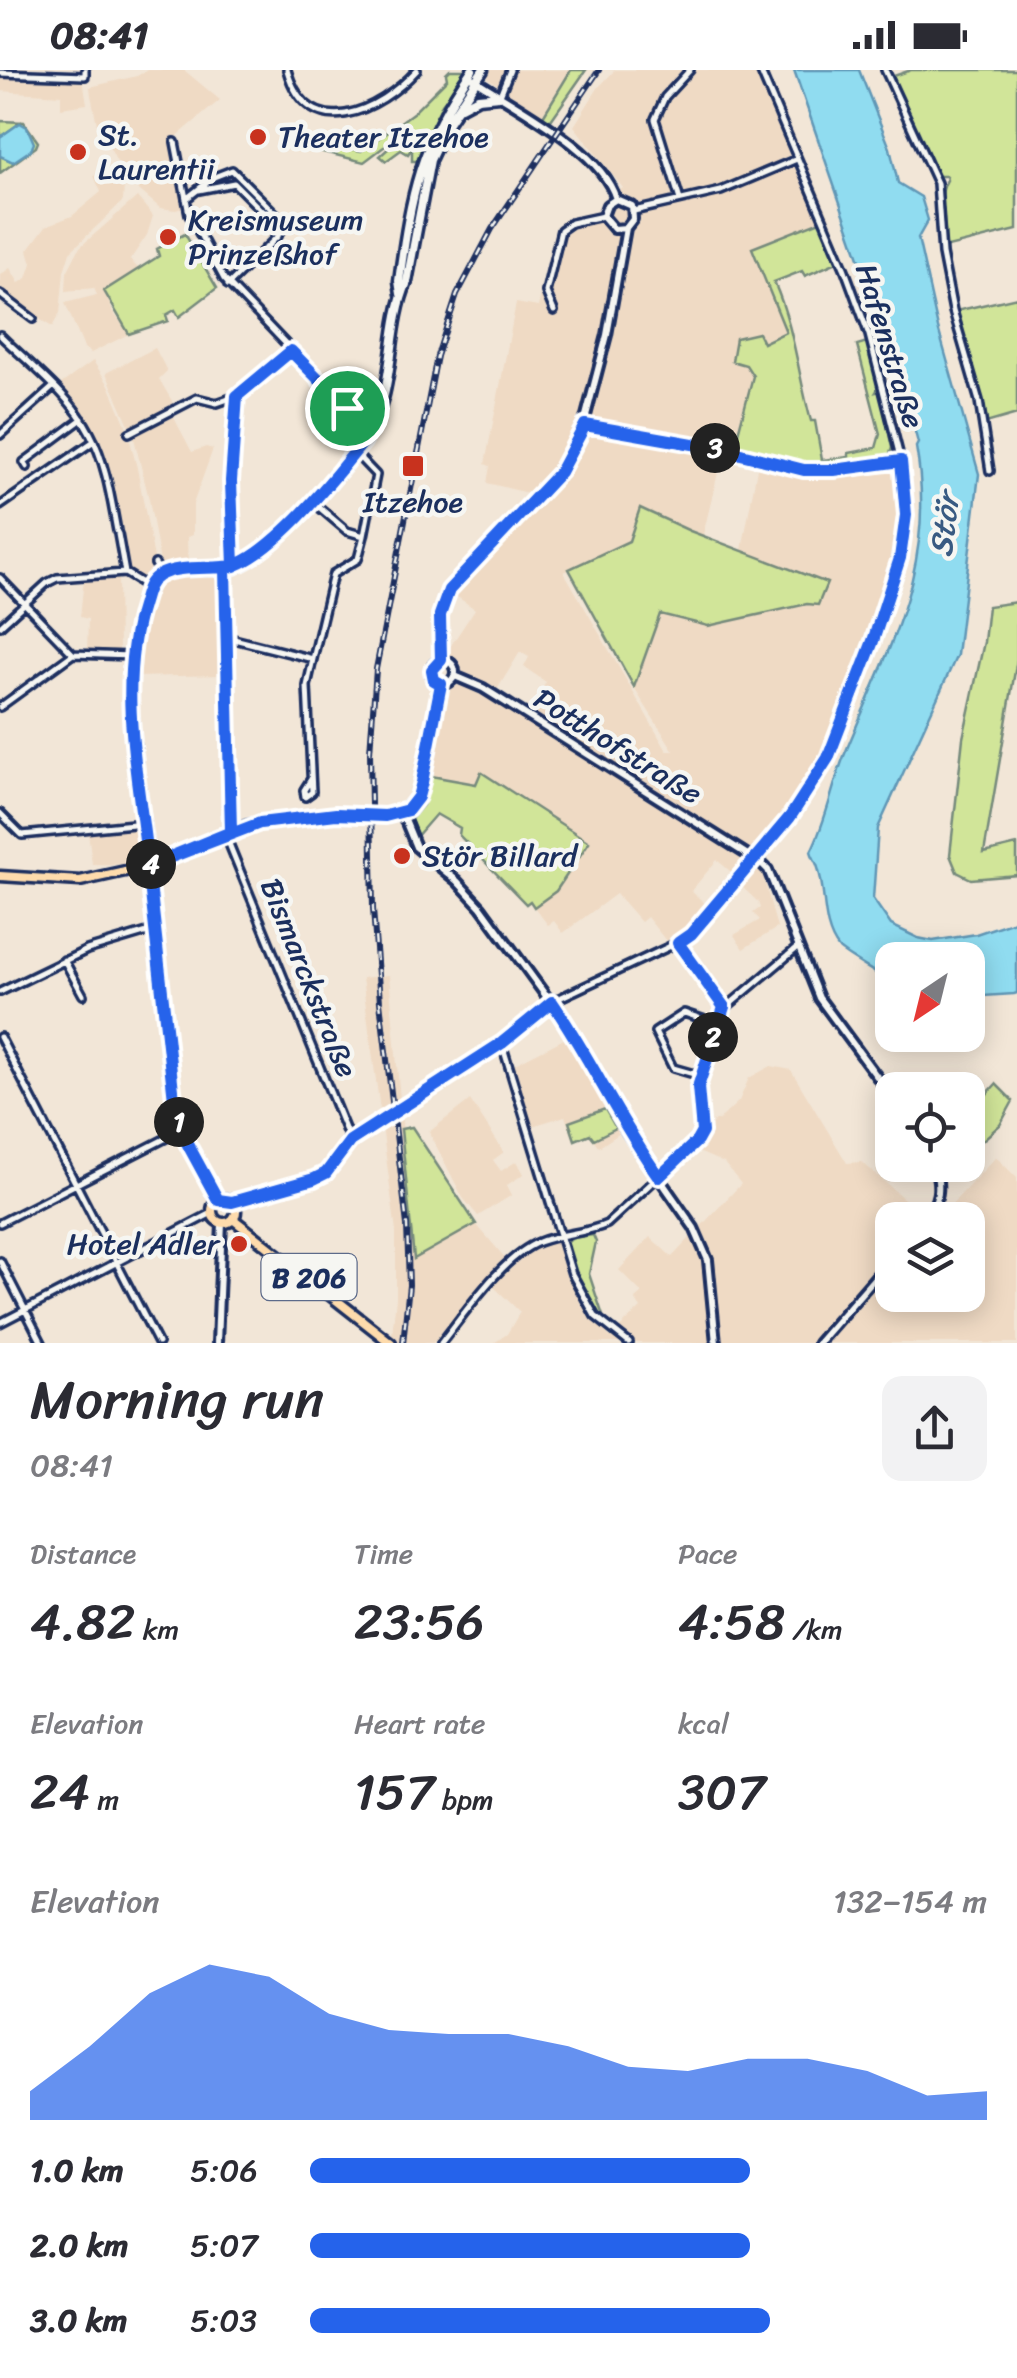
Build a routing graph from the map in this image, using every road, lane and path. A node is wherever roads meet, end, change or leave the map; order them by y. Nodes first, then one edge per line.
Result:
1 (287, 70) edge
2 (417, 70) edge
3 (483, 70) edge
4 (510, 70) edge
5 (690, 70) edge
6 (760, 70) edge
7 (885, 70) edge
8 (29, 72) edge
9 (0, 73) edge
10 (85, 73) edge
11 (472, 75) edge
12 (499, 96) junction
13 (457, 110) junction
14 (174, 142) dead end
15 (797, 159) junction
16 (221, 173) junction
17 (234, 182) junction
18 (197, 190) junction
19 (186, 199) junction
20 (616, 199) junction
21 (680, 200) junction
22 (634, 212) junction
23 (603, 216) junction
24 (626, 228) junction
25 (278, 236) junction
26 (228, 285) junction
27 (0, 294) edge
28 (401, 296) junction
29 (554, 311) dead end
30 (34, 319) dead end
31 (0, 334) edge
32 (291, 351) junction
33 (53, 387) junction
34 (237, 396) junction
35 (82, 419) junction
36 (585, 425) junction
37 (372, 427) junction
38 (130, 433) dead end
39 (0, 435) edge
40 (94, 440) junction
41 (354, 453) junction
42 (901, 461) junction
43 (27, 467) dead end
44 (990, 471) dead end
45 (311, 500) junction
46 (0, 506) edge
47 (364, 536) junction
48 (156, 564) dead end
49 (230, 567) junction
50 (125, 573) junction
51 (0, 578) edge
52 (154, 580) junction
53 (24, 603) junction
54 (0, 626) edge
55 (226, 637) junction
56 (73, 654) junction
57 (131, 656) junction
58 (313, 659) junction
59 (441, 660) junction
60 (455, 676) junction
61 (441, 684) junction
62 (0, 707) edge
63 (311, 779) dead end
64 (0, 813) edge
65 (402, 813) junction
66 (144, 823) junction
67 (228, 833) junction
68 (756, 859) junction
69 (148, 866) junction
70 (0, 876) edge
71 (155, 930) junction
72 (678, 943) junction
73 (797, 948) junction
74 (64, 960) junction
75 (0, 992) edge
76 (82, 996) dead end
77 (552, 1002) junction
78 (724, 1007) junction
79 (717, 1024) junction
80 (0, 1037) edge
81 (502, 1043) junction
82 (10, 1056) junction
83 (0, 1061) edge
84 (875, 1074) edge
85 (701, 1076) junction
86 (182, 1130) junction
87 (350, 1141) junction
88 (659, 1177) junction
89 (76, 1184) junction
90 (218, 1200) junction
91 (232, 1202) junction
92 (212, 1213) junction
93 (234, 1219) junction
94 (0, 1223) edge
95 (222, 1223) junction
96 (560, 1236) junction
97 (0, 1262) edge
98 (117, 1262) junction
99 (875, 1278) edge
100 (26, 1310) junction
101 (0, 1323) edge
102 (386, 1341) edge
103 (42, 1343) edge
104 (158, 1343) edge
105 (218, 1343) edge
106 (440, 1343) edge
107 (629, 1343) edge
108 (716, 1343) edge
109 (818, 1343) edge

1 - 2 street
3 - 11 main road
4 - 12 street
5 - 21 street
6 - 15 street, Hafenstraße
7 - 44 street
8 - 9 street
8 - 10 street
11 - 12 street
11 - 13 main road
11 - 28 main road
12 - 13 main road
12 - 20 street
13 - 28 main road
14 - 19 street
15 - 21 street
15 - 42 street, Hafenstraße
16 - 17 street
16 - 18 street
16 - 25 street
17 - 18 street
17 - 25 street
18 - 19 street
19 - 26 street
20 - 22 street
20 - 23 street
21 - 22 street
22 - 24 street
23 - 24 street
23 - 29 street
24 - 36 street
25 - 26 street
26 - 32 street
27 - 30 street
28 - 37 main road
31 - 33 street
32 - 34 street
32 - 37 street
33 - 35 street
33 - 39 street
34 - 38 street
34 - 49 street
35 - 40 street
35 - 43 street
36 - 42 street
36 - 59 street
37 - 41 main road
40 - 46 street
40 - 50 street
41 - 45 main road
41 - 47 street
42 - 68 street, Hafenstraße
45 - 47 street
45 - 49 main road
47 - 58 street
48 - 52 street
49 - 52 main road
49 - 55 street
50 - 52 street
50 - 53 street
51 - 53 street
52 - 57 main road
53 - 54 street
53 - 56 street
55 - 58 street
55 - 67 street
56 - 57 street
56 - 62 street
57 - 66 main road
58 - 63 street
59 - 60 street
59 - 61 street
60 - 61 street
60 - 68 street, Potthofstraße
61 - 65 street
64 - 66 street
65 - 67 street, bridge
65 - 77 street
66 - 69 main road
67 - 69 street
67 - 87 street, Bismarckstraße
68 - 72 street, Hafenstraße
68 - 73 street
69 - 70 main road
69 - 71 main road
71 - 74 street
71 - 86 main road
72 - 77 street, Hafenstraße
72 - 78 street
73 - 78 street
73 - 84 street
74 - 75 street
74 - 76 street
77 - 81 street, Hafenstraße
77 - 88 street
78 - 79 street
79 - 85 street
79 - 85 street
80 - 82 street
81 - 87 street, Hafenstraße, bridge
81 - 96 street
82 - 83 street
82 - 89 street
85 - 88 street
86 - 89 street
86 - 90 main road
87 - 91 street, Hafenstraße
88 - 96 street
88 - 108 street
89 - 94 street
89 - 98 street
90 - 91 main road
90 - 92 main road
91 - 93 main road
92 - 95 main road
92 - 98 street
93 - 95 main road, B 206
93 - 102 main road, B 206
95 - 105 street
96 - 106 street
96 - 107 street
97 - 100 street
98 - 100 street
98 - 104 street
99 - 109 street
100 - 101 street
100 - 103 street

